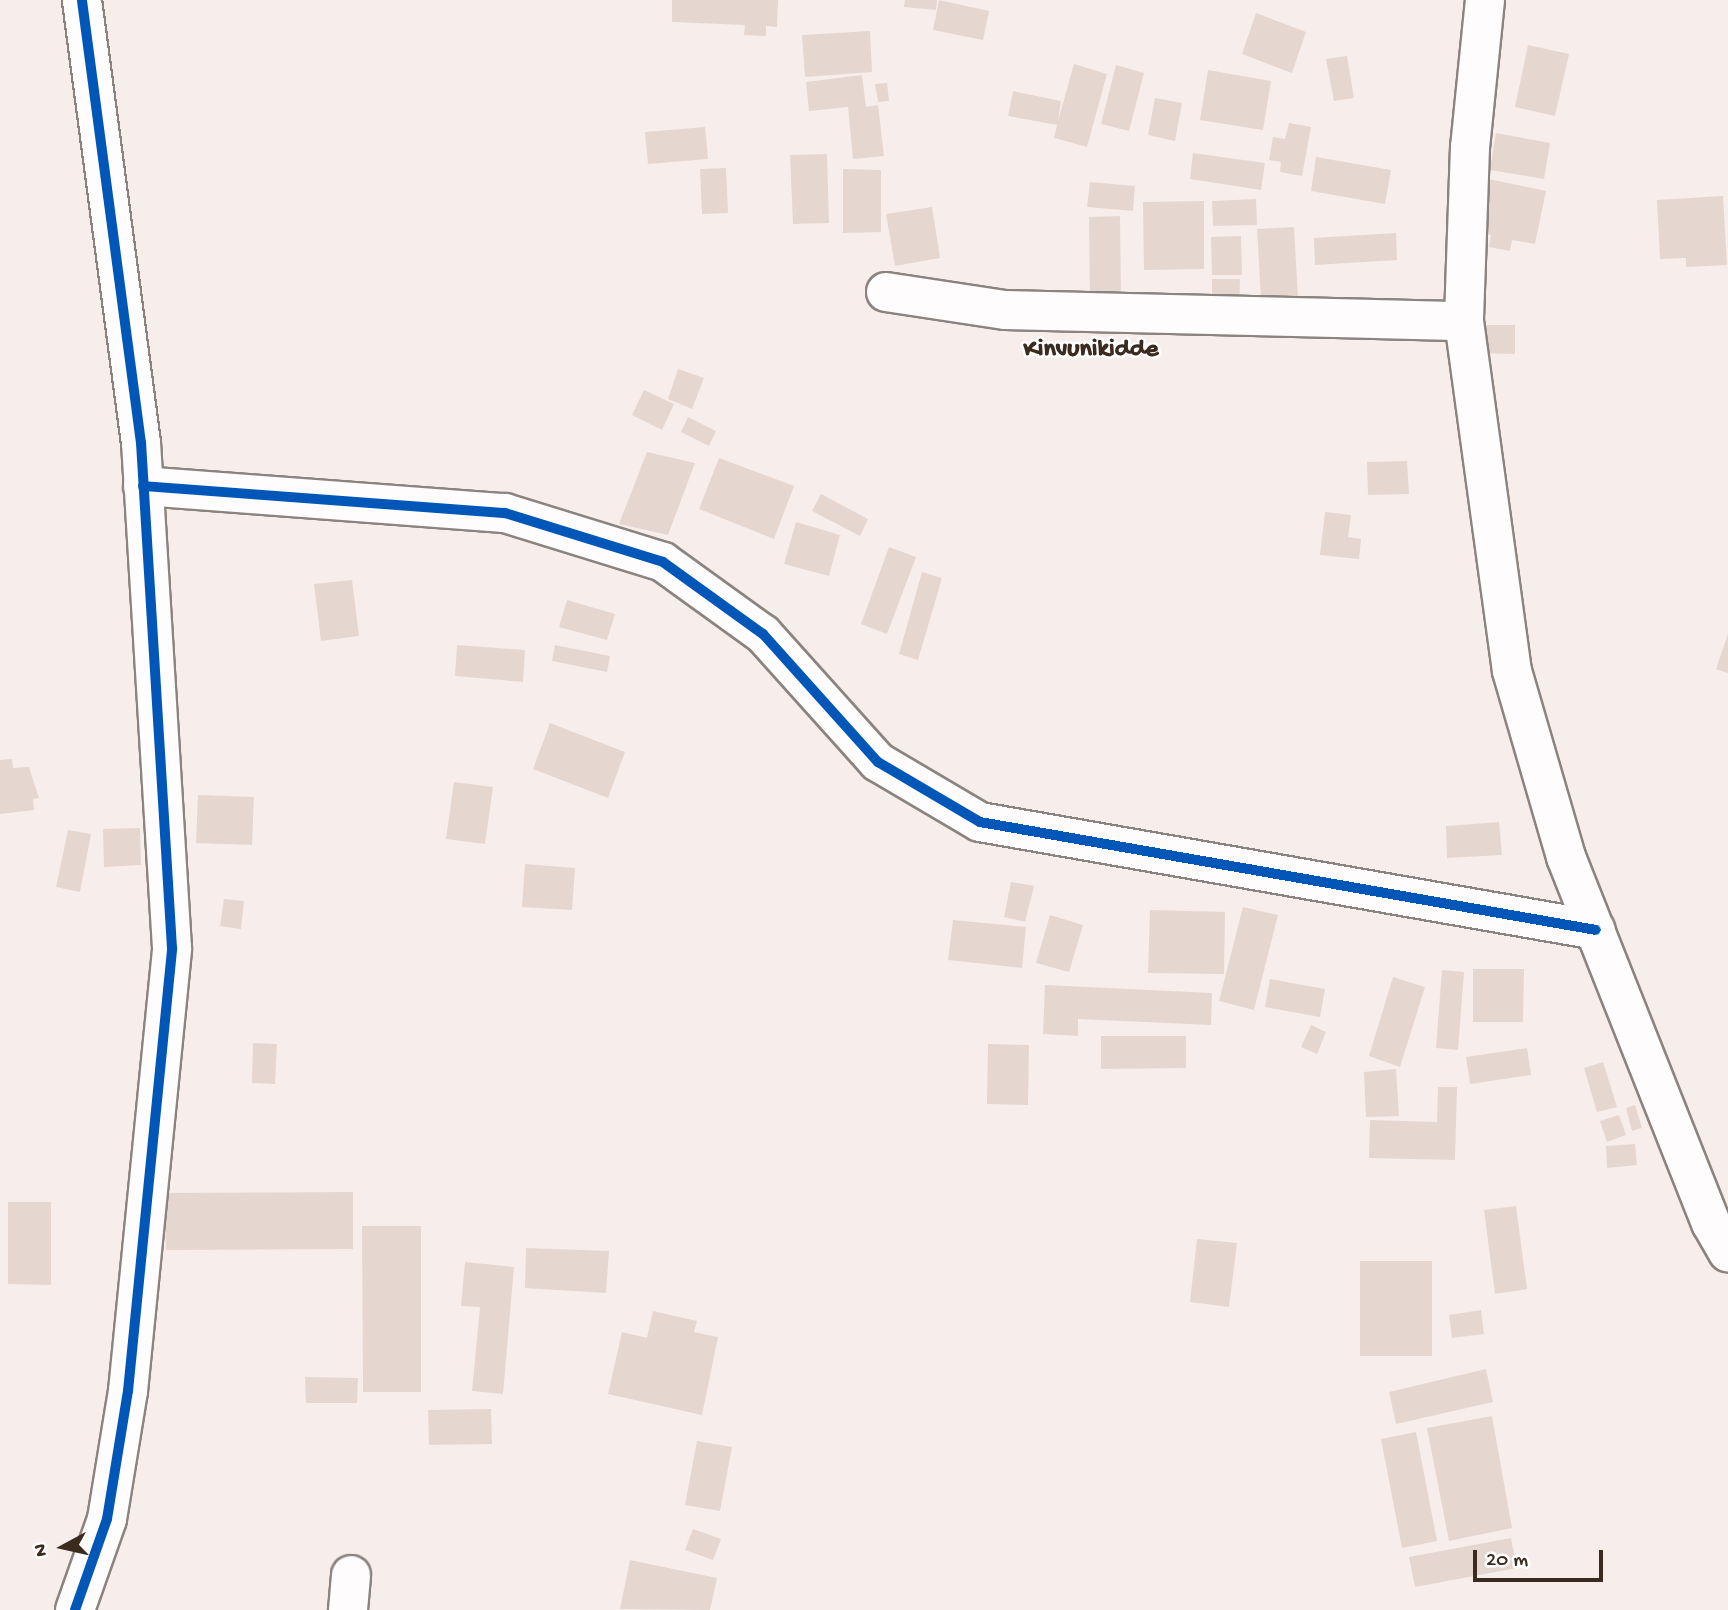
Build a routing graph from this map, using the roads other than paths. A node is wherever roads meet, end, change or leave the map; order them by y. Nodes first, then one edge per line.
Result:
1 (82, 0) edge
2 (1485, 0) edge
3 (886, 292) dead end
4 (1464, 321) junction
5 (143, 486) junction
6 (1596, 930) junction
7 (1728, 1252) edge
8 (75, 1610) edge

1 - 5 street
2 - 4 street
3 - 4 street
4 - 6 street
5 - 6 street
5 - 8 street
6 - 7 street

